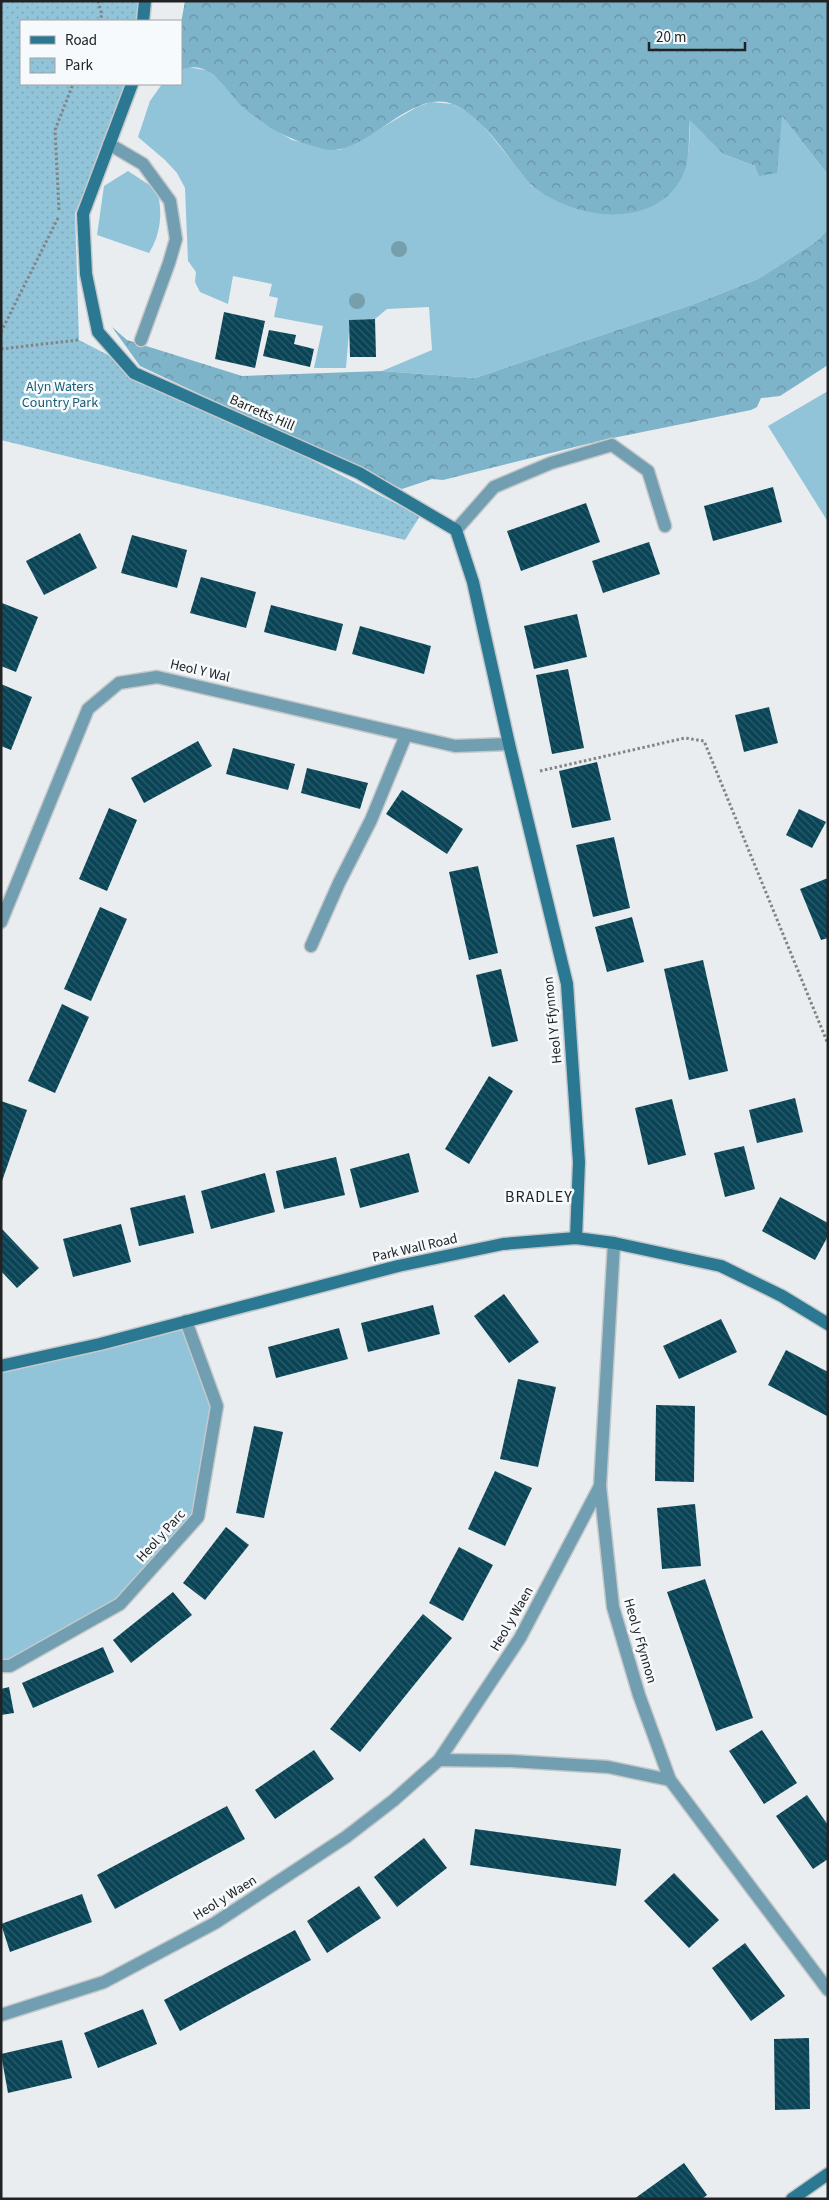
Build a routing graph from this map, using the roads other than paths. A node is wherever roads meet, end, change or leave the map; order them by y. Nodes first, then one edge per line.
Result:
1 (145, 1) edge
2 (143, 20) edge
3 (132, 85) edge
4 (109, 144) junction
5 (141, 340) dead end
6 (665, 526) dead end
7 (456, 530) junction
8 (406, 735) junction
9 (509, 744) junction
10 (1, 922) edge
11 (311, 946) dead end
12 (576, 1238) junction
13 (614, 1243) junction
14 (186, 1321) junction
15 (828, 1324) edge
16 (1, 1366) edge
17 (600, 1486) junction
18 (1, 1666) edge
19 (439, 1760) junction
20 (670, 1780) junction
21 (828, 1990) edge
22 (1, 2015) edge
23 (828, 2174) edge
24 (792, 2199) edge

1 - 2 street
3 - 4 street, Barretts Hill
4 - 5 street
4 - 7 street, Barretts Hill
6 - 7 street
7 - 9 street
8 - 9 street, Heol Y Wal
8 - 10 street, Heol Y Wal
8 - 11 street
9 - 12 street, Heol Y Ffynnon
12 - 13 street, Park Wall Road
12 - 14 street, Park Wall Road
13 - 15 street, Park Wall Road
13 - 17 street, Heol y Ffynnon
14 - 16 street, Park Wall Road
14 - 18 street, Heol y Parc
17 - 19 street, Heol y Waen
17 - 20 street, Heol y Ffynnon
19 - 20 street
19 - 22 street, Heol y Waen
20 - 21 street, Heol y Ffynnon
23 - 24 street

